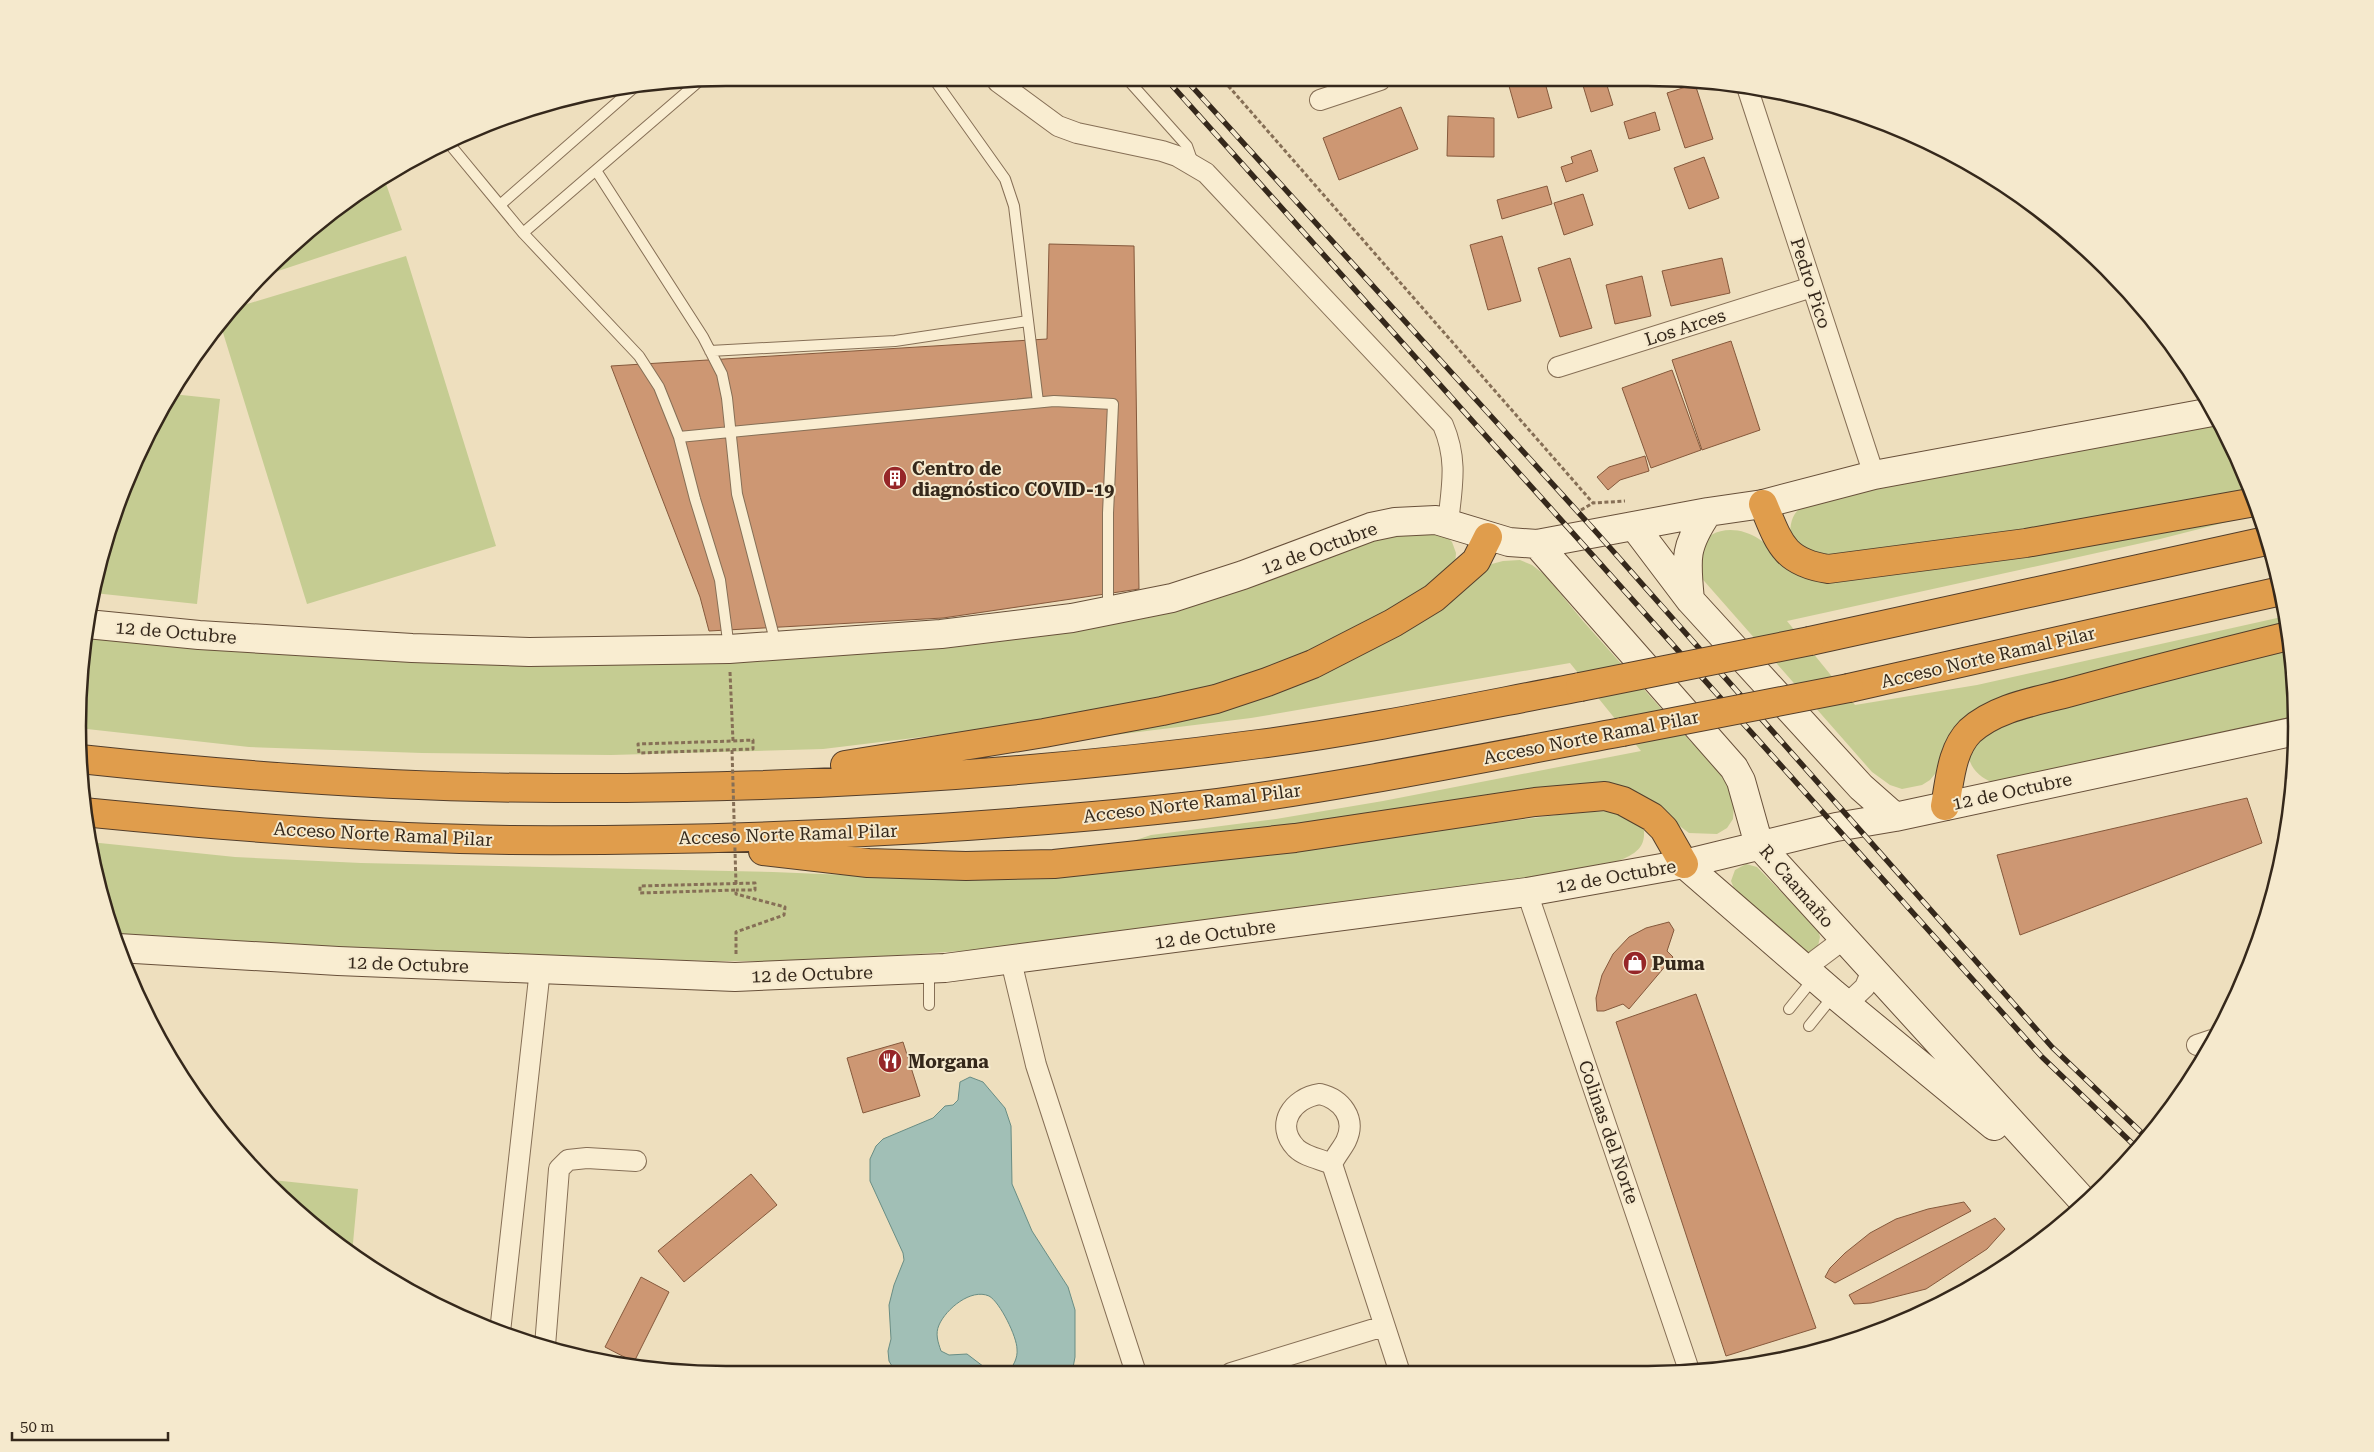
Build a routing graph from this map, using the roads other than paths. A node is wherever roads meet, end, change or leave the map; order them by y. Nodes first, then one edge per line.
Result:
1 (939, 86) edge
2 (1003, 86) edge
3 (1133, 86) edge
4 (1362, 86) edge
5 (693, 88) edge
6 (626, 95) edge
7 (1750, 95) edge
8 (1320, 100) dead end
9 (453, 148) edge
10 (1194, 166) junction
11 (597, 172) junction
12 (500, 205) junction
13 (523, 233) junction
14 (1812, 287) junction
15 (1028, 321) junction
16 (710, 351) junction
17 (1558, 367) dead end
18 (1038, 402) junction
19 (2206, 413) edge
20 (729, 433) junction
21 (679, 437) junction
22 (1874, 475) junction
23 (2248, 503) edge
24 (1763, 504) junction
25 (1708, 512) junction
26 (1633, 514) junction
27 (1448, 523) junction
28 (1488, 537) junction
29 (2261, 542) edge
30 (1537, 544) junction
31 (2273, 593) edge
32 (1690, 600) junction
33 (1108, 611) junction
34 (95, 625) edge
35 (2281, 638) edge
36 (777, 645) junction
37 (729, 649) junction
38 (2288, 733) edge
39 (88, 760) edge
40 (711, 787) junction
41 (1945, 806) junction
42 (93, 813) edge
43 (1895, 817) junction
44 (662, 840) junction
45 (1759, 845) junction
46 (1684, 864) junction
47 (1527, 892) junction
48 (1844, 939) junction
49 (126, 948) edge
50 (1011, 961) junction
51 (540, 968) junction
52 (929, 969) junction
53 (1872, 970) junction
54 (1826, 987) junction
55 (929, 1005) dead end
56 (1789, 1009) dead end
57 (1809, 1026) dead end
58 (636, 1162) dead end
59 (1332, 1164) dead end
60 (2077, 1195) edge
61 (501, 1325) edge
62 (1384, 1326) junction
63 (546, 1340) edge
64 (1687, 1364) edge
65 (1134, 1366) edge
66 (1254, 1366) edge
67 (1398, 1366) edge

1 - 15 lane
2 - 10 street
3 - 10 lane
4 - 8 street
5 - 11 lane
6 - 12 lane
7 - 14 street, Pedro Pico
9 - 12 lane
10 - 27 street
11 - 13 lane
11 - 16 lane
12 - 13 lane
13 - 21 lane
14 - 17 street, Los Arces
14 - 22 street, Pedro Pico
15 - 16 lane
15 - 18 lane
16 - 20 lane
18 - 20 lane
18 - 33 lane
19 - 22 street, 12 de Octubre
20 - 21 lane
20 - 36 lane
21 - 37 lane
22 - 24 street, 12 de Octubre
23 - 24 highway
24 - 25 street, 12 de Octubre
25 - 26 street, 12 de Octubre
25 - 32 street
26 - 30 street, 12 de Octubre
26 - 32 street
27 - 28 street, 12 de Octubre
27 - 33 street, 12 de Octubre
28 - 30 street, 12 de Octubre
28 - 40 highway
29 - 40 highway, bridge
30 - 45 street, R. Caamaño
31 - 44 highway, Acceso Norte Ramal Pilar, bridge
32 - 43 street
33 - 36 street, 12 de Octubre
34 - 37 street, 12 de Octubre
35 - 41 highway
36 - 37 street, 12 de Octubre
38 - 41 street, 12 de Octubre
39 - 40 highway
41 - 43 street, 12 de Octubre
42 - 44 highway, Acceso Norte Ramal Pilar
43 - 45 street, 12 de Octubre
44 - 46 highway
45 - 46 street, 12 de Octubre
45 - 48 street, R. Caamaño
46 - 47 street, 12 de Octubre
46 - 54 street, R. Caamaño
47 - 50 street, 12 de Octubre
47 - 64 street, Colinas del Norte
48 - 53 street, R. Caamaño
48 - 54 street
49 - 51 street, 12 de Octubre
50 - 52 street, 12 de Octubre
50 - 65 street
51 - 52 street, 12 de Octubre
51 - 61 street
52 - 55 lane
53 - 54 street
53 - 60 street, R. Caamaño
54 - 56 lane
54 - 57 lane
54 - 60 street, R. Caamaño
58 - 63 street
59 - 62 street
62 - 66 street
62 - 67 street

